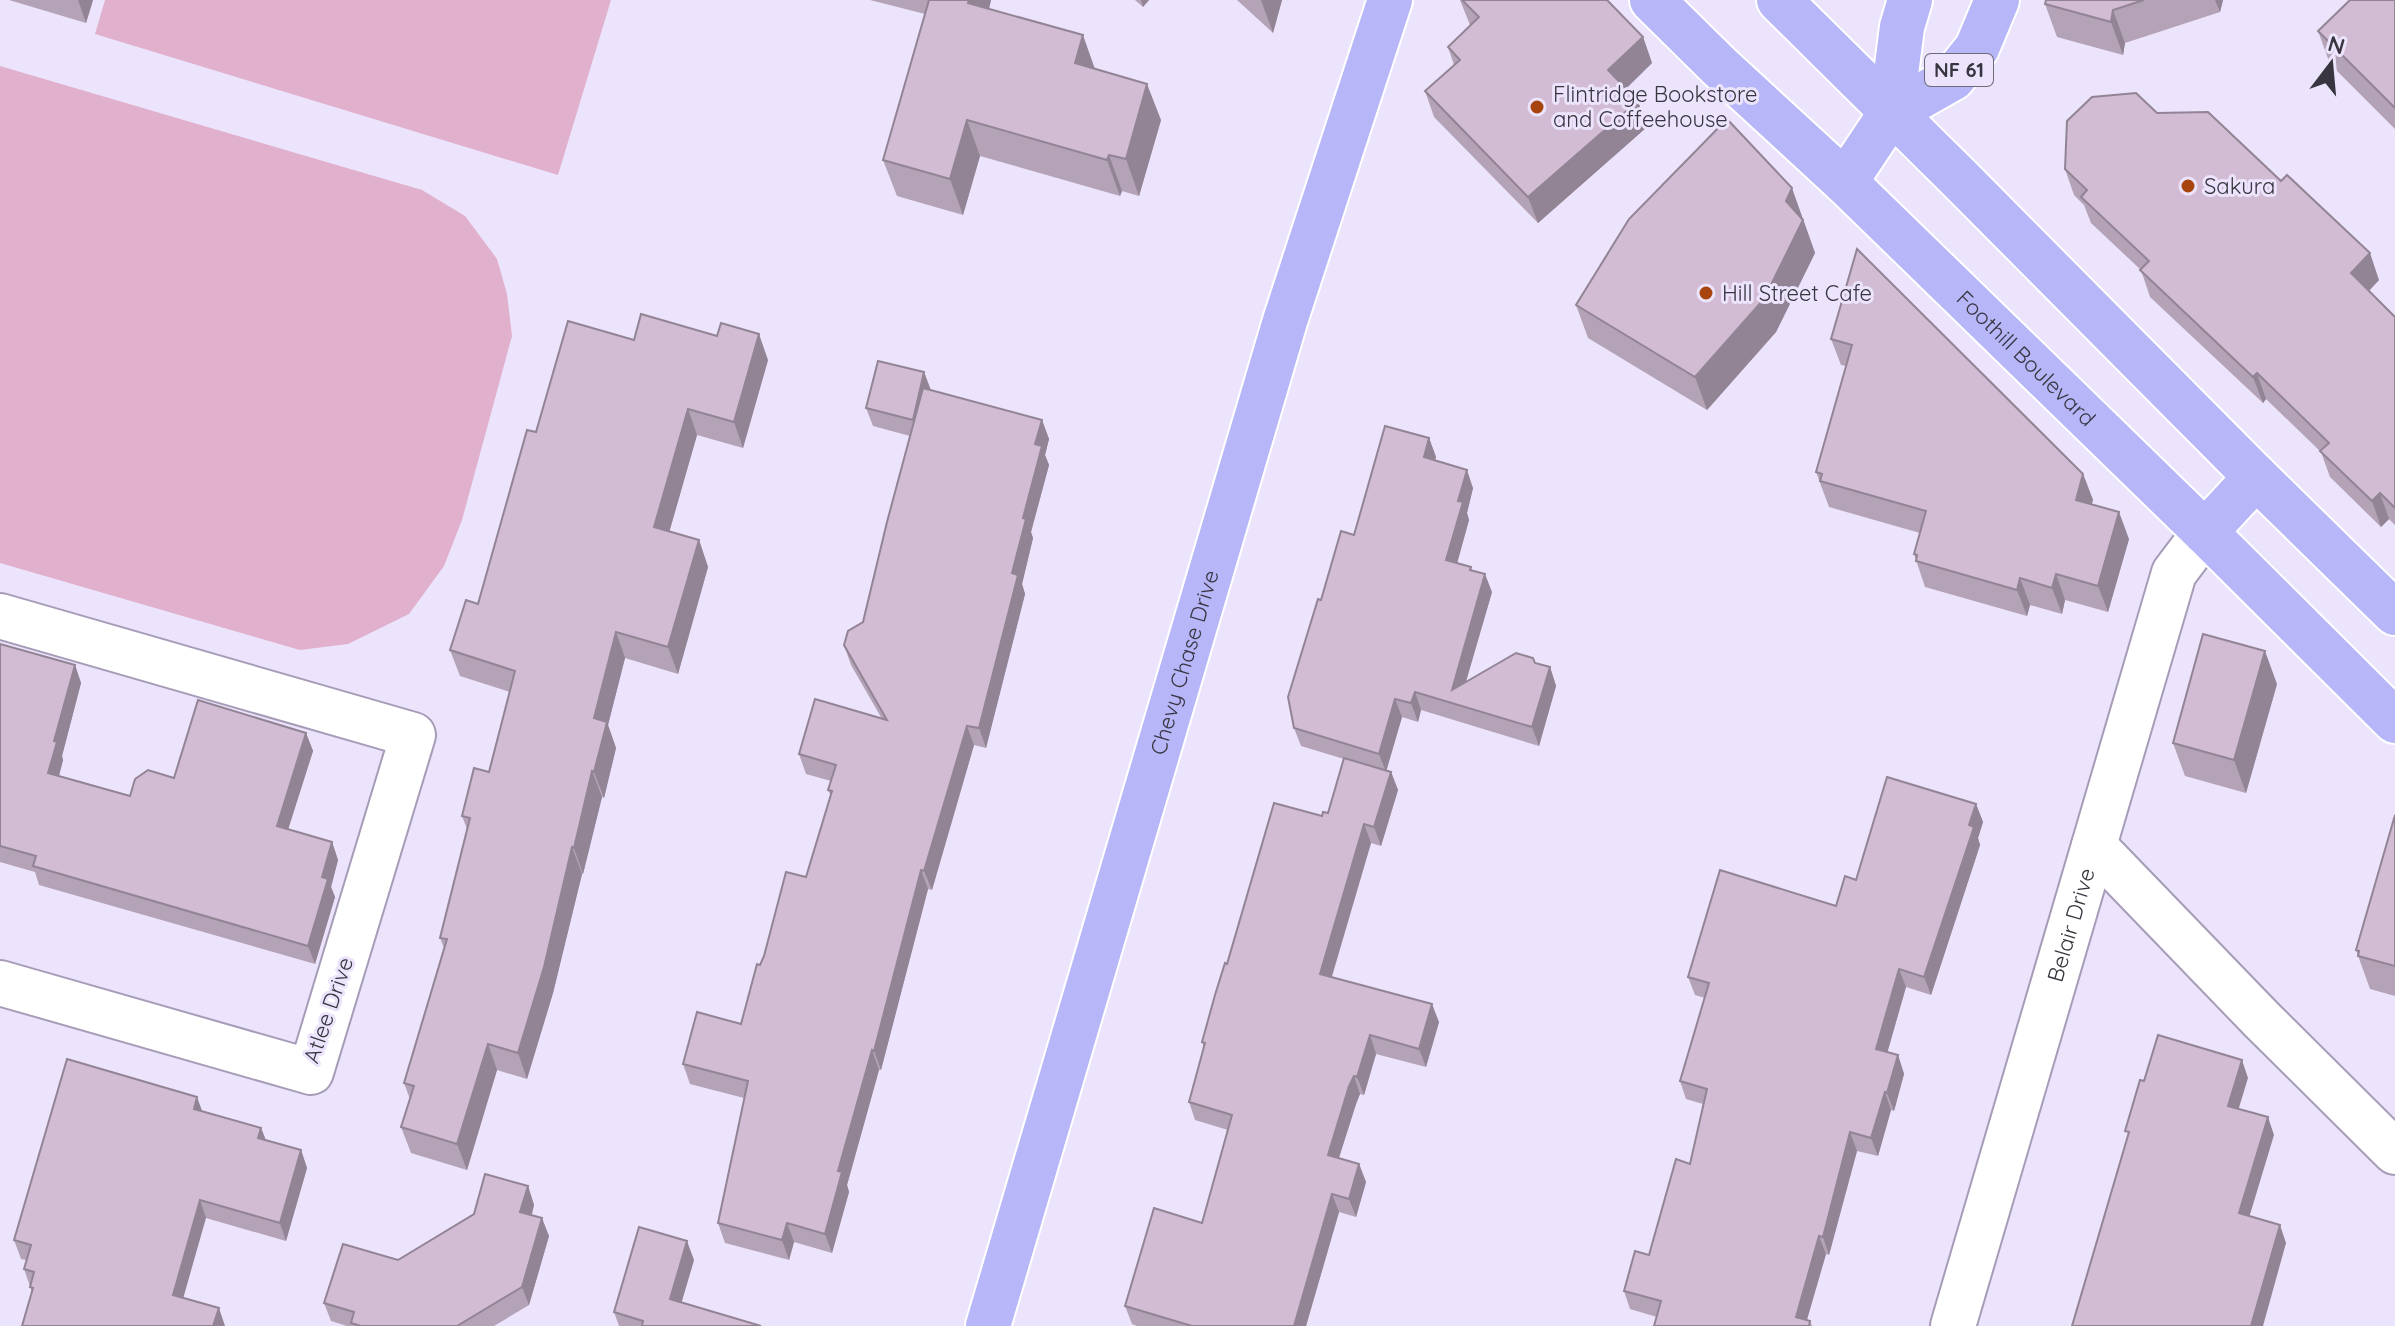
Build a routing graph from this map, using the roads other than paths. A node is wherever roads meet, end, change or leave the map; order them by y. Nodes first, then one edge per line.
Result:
1 (1390, 0) edge
2 (1652, 0) edge
3 (1779, 0) edge
4 (1910, 0) edge
5 (1997, 0) edge
6 (1891, 113) junction
7 (1845, 182) junction
8 (2256, 477) junction
9 (2205, 532) junction
10 (2395, 613) edge
11 (0, 616) edge
12 (2395, 721) edge
13 (2094, 846) junction
14 (0, 983) edge
15 (2395, 1152) edge
16 (988, 1326) edge
17 (1953, 1326) edge

1 - 16 main road, Chevy Chase Drive
2 - 7 main road, Foothill Boulevard
3 - 6 main road
4 - 6 main road, NF 61
5 - 6 main road, NF 61
6 - 7 main road, NF 61
6 - 8 main road
7 - 9 main road, Foothill Boulevard
8 - 9 main road
8 - 10 main road
9 - 12 main road, Foothill Boulevard
9 - 13 street, Belair Drive
11 - 14 street, Atlee Drive
13 - 15 street
13 - 17 street, Belair Drive

